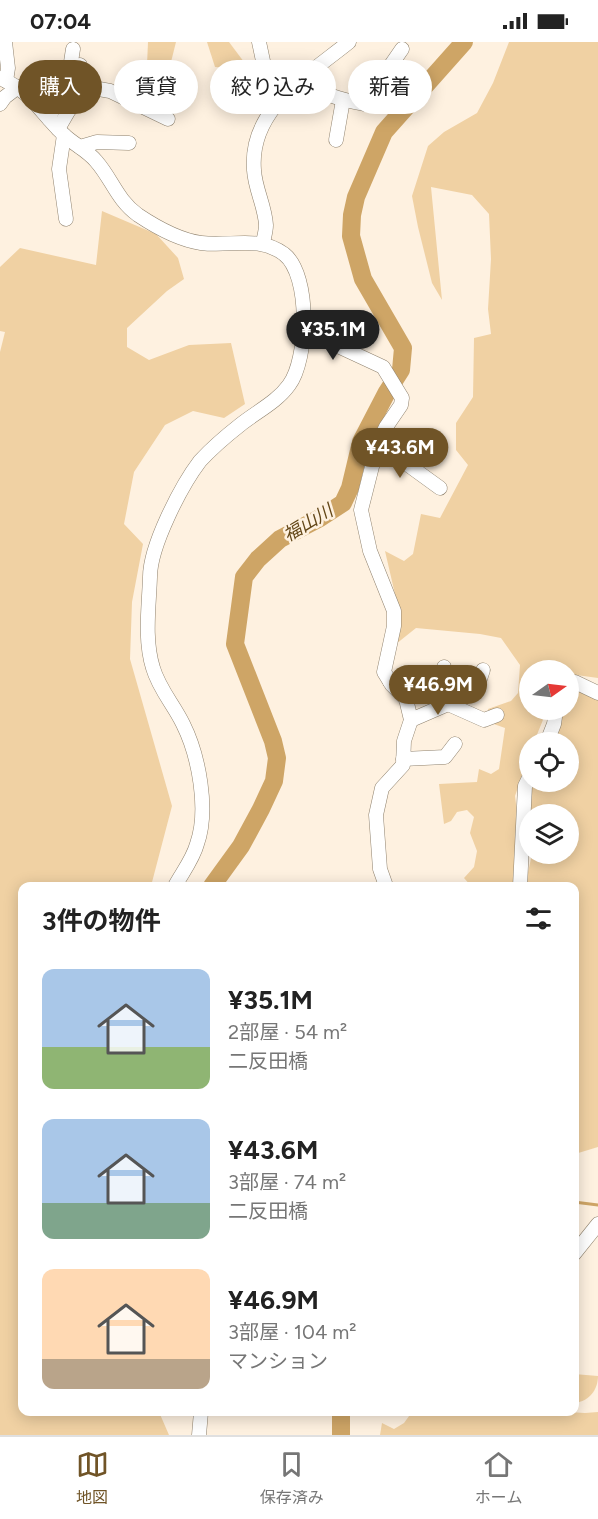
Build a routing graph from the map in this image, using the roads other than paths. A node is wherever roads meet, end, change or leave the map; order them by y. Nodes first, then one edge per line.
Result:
1 (5, 42) edge
2 (259, 42) edge
3 (349, 42) edge
4 (73, 49) dead end
5 (402, 49) dead end
6 (263, 60) edge
7 (327, 60) edge
8 (8, 82) edge
9 (102, 90) edge
10 (336, 97) edge
11 (343, 100) junction
12 (0, 104) edge
13 (66, 114) edge
14 (268, 114) edge
15 (168, 119) dead end
16 (57, 128) junction
17 (336, 140) dead end
18 (129, 143) dead end
19 (80, 147) junction
20 (66, 219) dead end
21 (262, 243) junction
22 (304, 321) junction
23 (378, 443) junction
24 (440, 488) dead end
25 (444, 667) dead end
26 (483, 670) dead end
27 (423, 674) dead end
28 (390, 682) junction
29 (579, 684) edge
30 (598, 693) edge
31 (448, 704) junction
32 (497, 715) dead end
33 (411, 720) junction
34 (455, 744) dead end
35 (403, 759) junction
36 (525, 792) edge
37 (177, 882) edge
38 (385, 882) edge
39 (520, 882) edge
40 (598, 1224) edge
41 (579, 1248) edge
42 (201, 1416) edge
43 (199, 1435) edge

1 - 8 street
2 - 6 street
3 - 7 street
4 - 16 street
5 - 11 street
8 - 12 street
8 - 16 street
9 - 15 street
10 - 11 street
11 - 17 street
13 - 16 street
14 - 21 street
16 - 19 street
16 - 20 street
18 - 19 street
19 - 21 street
21 - 22 street
22 - 23 street
22 - 37 street
23 - 24 street
23 - 28 street
25 - 31 street
26 - 31 street
27 - 28 street
28 - 33 street
29 - 30 street
31 - 32 street
31 - 33 street
33 - 35 street
34 - 35 street
35 - 38 street
36 - 39 street
40 - 41 street
42 - 43 street

